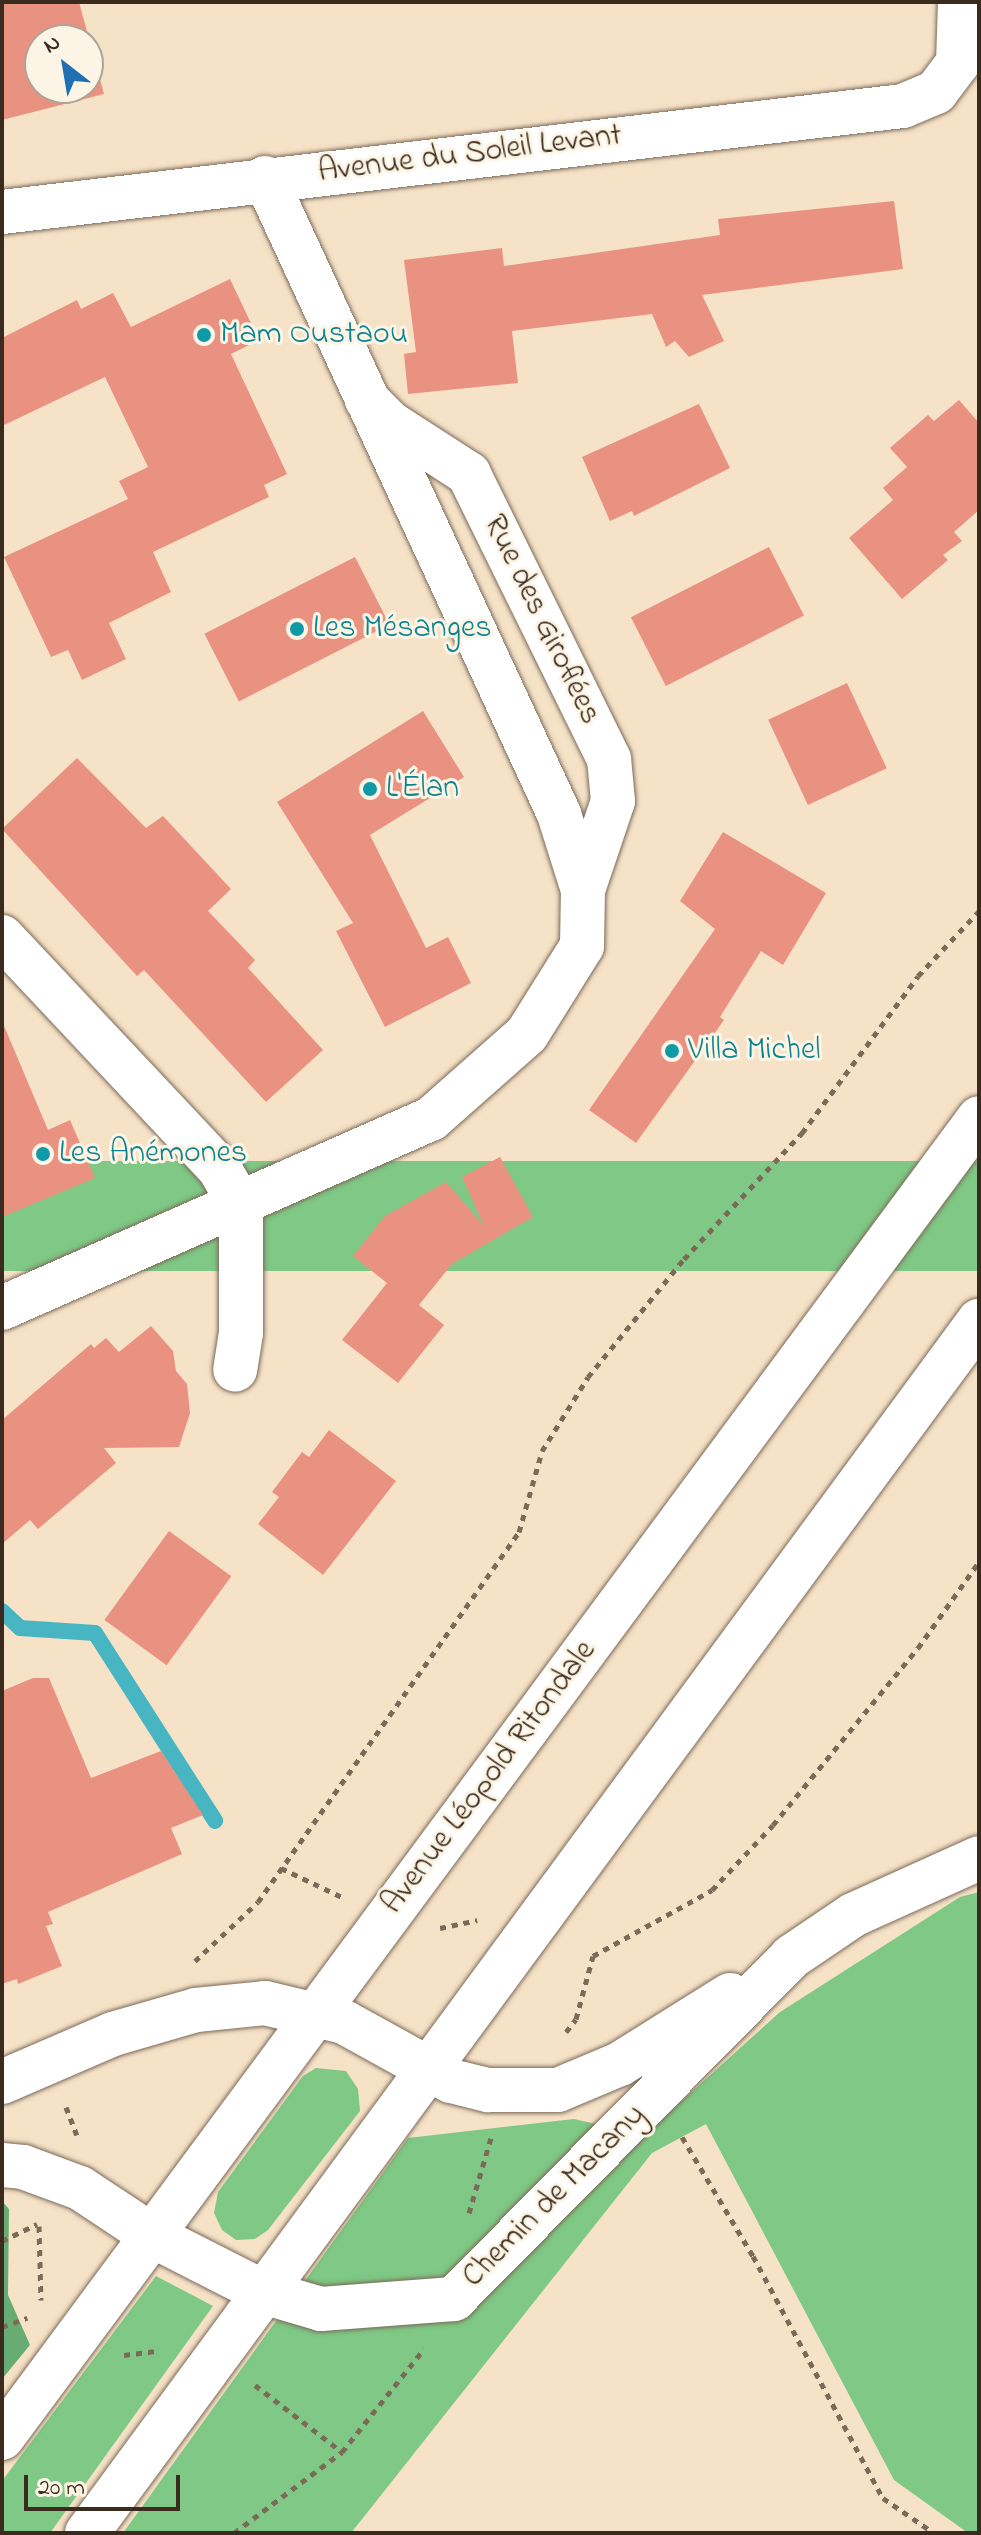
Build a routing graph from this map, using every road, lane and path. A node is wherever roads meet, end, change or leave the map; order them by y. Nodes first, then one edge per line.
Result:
1 (960, 2) edge
2 (265, 178) junction
3 (2, 212) edge
4 (367, 400) junction
5 (583, 890) junction
6 (979, 911) edge
7 (6, 947) edge
8 (979, 1118) edge
9 (241, 1206) junction
10 (2, 1308) edge
11 (979, 1321) edge
12 (235, 1370) dead end
13 (979, 1562) edge
14 (979, 1858) edge
15 (791, 1957) junction
16 (187, 1968) dead end
17 (318, 2012) junction
18 (559, 2041) dead end
19 (426, 2068) junction
20 (2, 2082) edge
21 (656, 2094) junction
22 (65, 2103) dead end
23 (496, 2128) dead end
24 (80, 2142) dead end
25 (2, 2165) edge
26 (466, 2229) dead end
27 (151, 2235) junction
28 (2, 2241) edge
29 (263, 2292) junction
30 (2, 2327) edge
31 (432, 2336) dead end
32 (2, 2438) edge
33 (87, 2533) edge
34 (234, 2533) edge
35 (934, 2533) edge

1 - 2 main road, Avenue du Soleil Levant
2 - 3 main road, Avenue du Soleil Levant
2 - 4 main road, Rue des Giroflées
4 - 5 main road, Rue des Giroflées
4 - 5 main road, Rue des Giroflées
5 - 9 main road, Rue des Giroflées
6 - 16 path
7 - 9 main road
8 - 17 main road, Avenue Léopold Ritondale
9 - 10 main road, Rue des Giroflées
9 - 12 main road
11 - 19 main road
13 - 18 path
14 - 15 main road, Chemin de Macany
15 - 19 main road, Chemin de Macany
15 - 21 main road, Chemin de Macany
17 - 19 main road, Chemin de Macany
17 - 20 main road, Chemin de Macany
17 - 27 main road, Avenue Léopold Ritondale
19 - 29 main road
21 - 29 main road, Chemin de Macany
21 - 35 path
22 - 24 path
23 - 26 path
25 - 27 main road, Chemin de Macany
27 - 29 main road, Chemin de Macany
27 - 32 main road, Avenue Léopold Ritondale
28 - 30 path
29 - 33 main road
31 - 34 path

